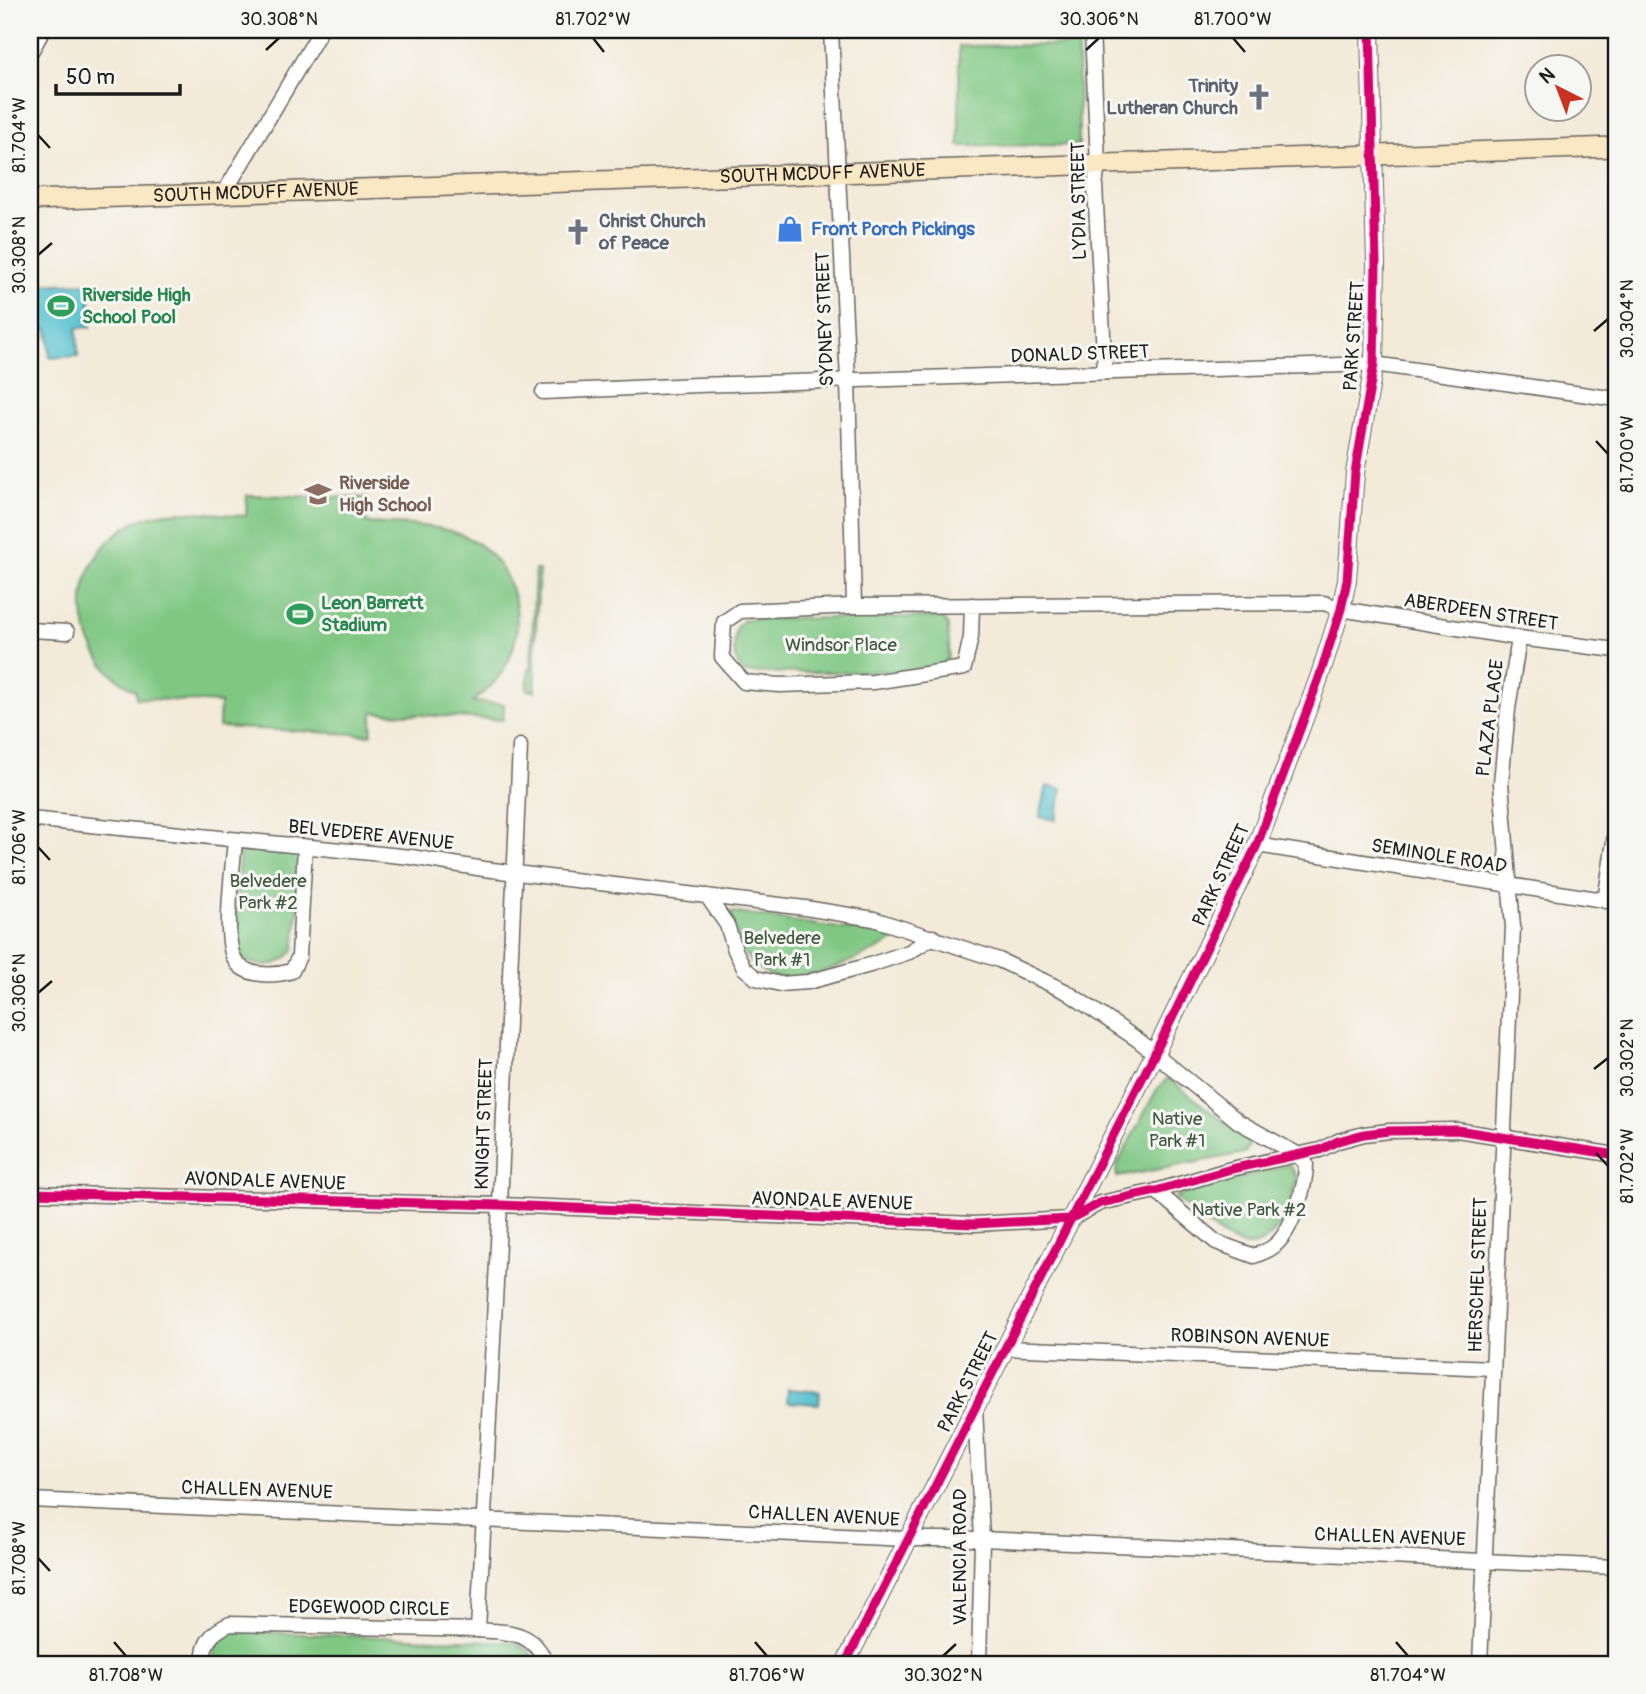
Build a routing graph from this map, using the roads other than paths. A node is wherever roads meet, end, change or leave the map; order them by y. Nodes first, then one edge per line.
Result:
1 (43, 30) edge
2 (321, 30) edge
3 (831, 30) edge
4 (1092, 30) edge
5 (1370, 30) edge
6 (30, 53) edge
7 (1616, 147) edge
8 (1374, 156) junction
9 (1098, 164) junction
10 (838, 174) junction
11 (224, 193) junction
12 (30, 200) edge
13 (1374, 364) junction
14 (1105, 372) junction
15 (848, 380) junction
16 (543, 393) dead end
17 (1616, 399) edge
18 (972, 605) junction
19 (854, 606) junction
20 (1341, 610) junction
21 (30, 630) edge
22 (68, 632) dead end
23 (1519, 638) junction
24 (1616, 650) edge
25 (520, 746) dead end
26 (30, 819) edge
27 (1616, 828) edge
28 (235, 840) junction
29 (1257, 845) junction
30 (306, 847) junction
31 (514, 872) junction
32 (1509, 887) junction
33 (707, 896) junction
34 (1611, 901) edge
35 (933, 937) junction
36 (1154, 1055) junction
37 (1502, 1136) junction
38 (1297, 1154) junction
39 (1616, 1155) edge
40 (1156, 1191) junction
41 (30, 1192) edge
42 (500, 1205) junction
43 (1070, 1219) junction
44 (1005, 1348) junction
45 (1493, 1368) junction
46 (975, 1408) junction
47 (30, 1500) edge
48 (485, 1519) junction
49 (909, 1539) junction
50 (982, 1539) junction
51 (1485, 1560) junction
52 (1616, 1567) edge
53 (478, 1630) junction
54 (202, 1664) edge
55 (547, 1664) edge
56 (845, 1664) edge
57 (979, 1664) edge
58 (1480, 1664) edge

1 - 6 street
2 - 11 street
3 - 10 street, SYDNEY STREET
4 - 9 street, LYDIA STREET
5 - 8 street, PARK STREET
7 - 8 main road, SOUTH MCDUFF AVENUE
8 - 9 main road, SOUTH MCDUFF AVENUE
8 - 13 street, PARK STREET
9 - 10 main road, SOUTH MCDUFF AVENUE
9 - 14 street, LYDIA STREET
10 - 11 main road, SOUTH MCDUFF AVENUE
10 - 15 street, SYDNEY STREET
11 - 12 main road, SOUTH MCDUFF AVENUE
13 - 14 street, DONALD STREET
13 - 17 street, DONALD STREET
13 - 20 street, PARK STREET
14 - 15 street, DONALD STREET
15 - 16 street, DONALD STREET
15 - 19 street, SYDNEY STREET
18 - 19 street
18 - 19 street
18 - 20 street
20 - 23 street, ABERDEEN STREET
20 - 29 street, PARK STREET
21 - 22 street
23 - 24 street, ABERDEEN STREET
23 - 32 street, PLAZA PLACE
25 - 31 street, KNIGHT STREET
26 - 28 street, BELVEDERE AVENUE
27 - 34 street
28 - 30 street, BELVEDERE AVENUE
28 - 30 street
29 - 32 street, SEMINOLE ROAD
29 - 36 street, PARK STREET
30 - 31 street, BELVEDERE AVENUE
31 - 33 street, BELVEDERE AVENUE
31 - 42 street, KNIGHT STREET
32 - 34 street, SEMINOLE ROAD
32 - 37 street, HERSCHEL STREET
33 - 35 street, BELVEDERE AVENUE
33 - 35 street
35 - 36 street, BELVEDERE AVENUE
36 - 38 street, BELVEDERE AVENUE
36 - 43 street, PARK STREET
37 - 38 street, AVONDALE AVENUE
37 - 39 street, AVONDALE AVENUE
37 - 45 street, HERSCHEL STREET
38 - 40 street, AVONDALE AVENUE
38 - 40 street
40 - 43 street, AVONDALE AVENUE
41 - 42 street, AVONDALE AVENUE
42 - 43 street, AVONDALE AVENUE
42 - 48 street, KNIGHT STREET
43 - 44 street, PARK STREET
44 - 45 street, ROBINSON AVENUE
44 - 46 street, PARK STREET
45 - 51 street, HERSCHEL STREET
46 - 49 street, PARK STREET
46 - 50 street, VALENCIA ROAD
47 - 48 street, CHALLEN AVENUE
48 - 49 street, CHALLEN AVENUE
48 - 53 street, KNIGHT STREET
49 - 50 street, CHALLEN AVENUE
49 - 56 street, PARK STREET
50 - 51 street, CHALLEN AVENUE
50 - 57 street, VALENCIA ROAD
51 - 52 street, CHALLEN AVENUE
51 - 58 street, HERSCHEL STREET
53 - 54 street, EDGEWOOD CIRCLE
53 - 55 street, EDGEWOOD CIRCLE

